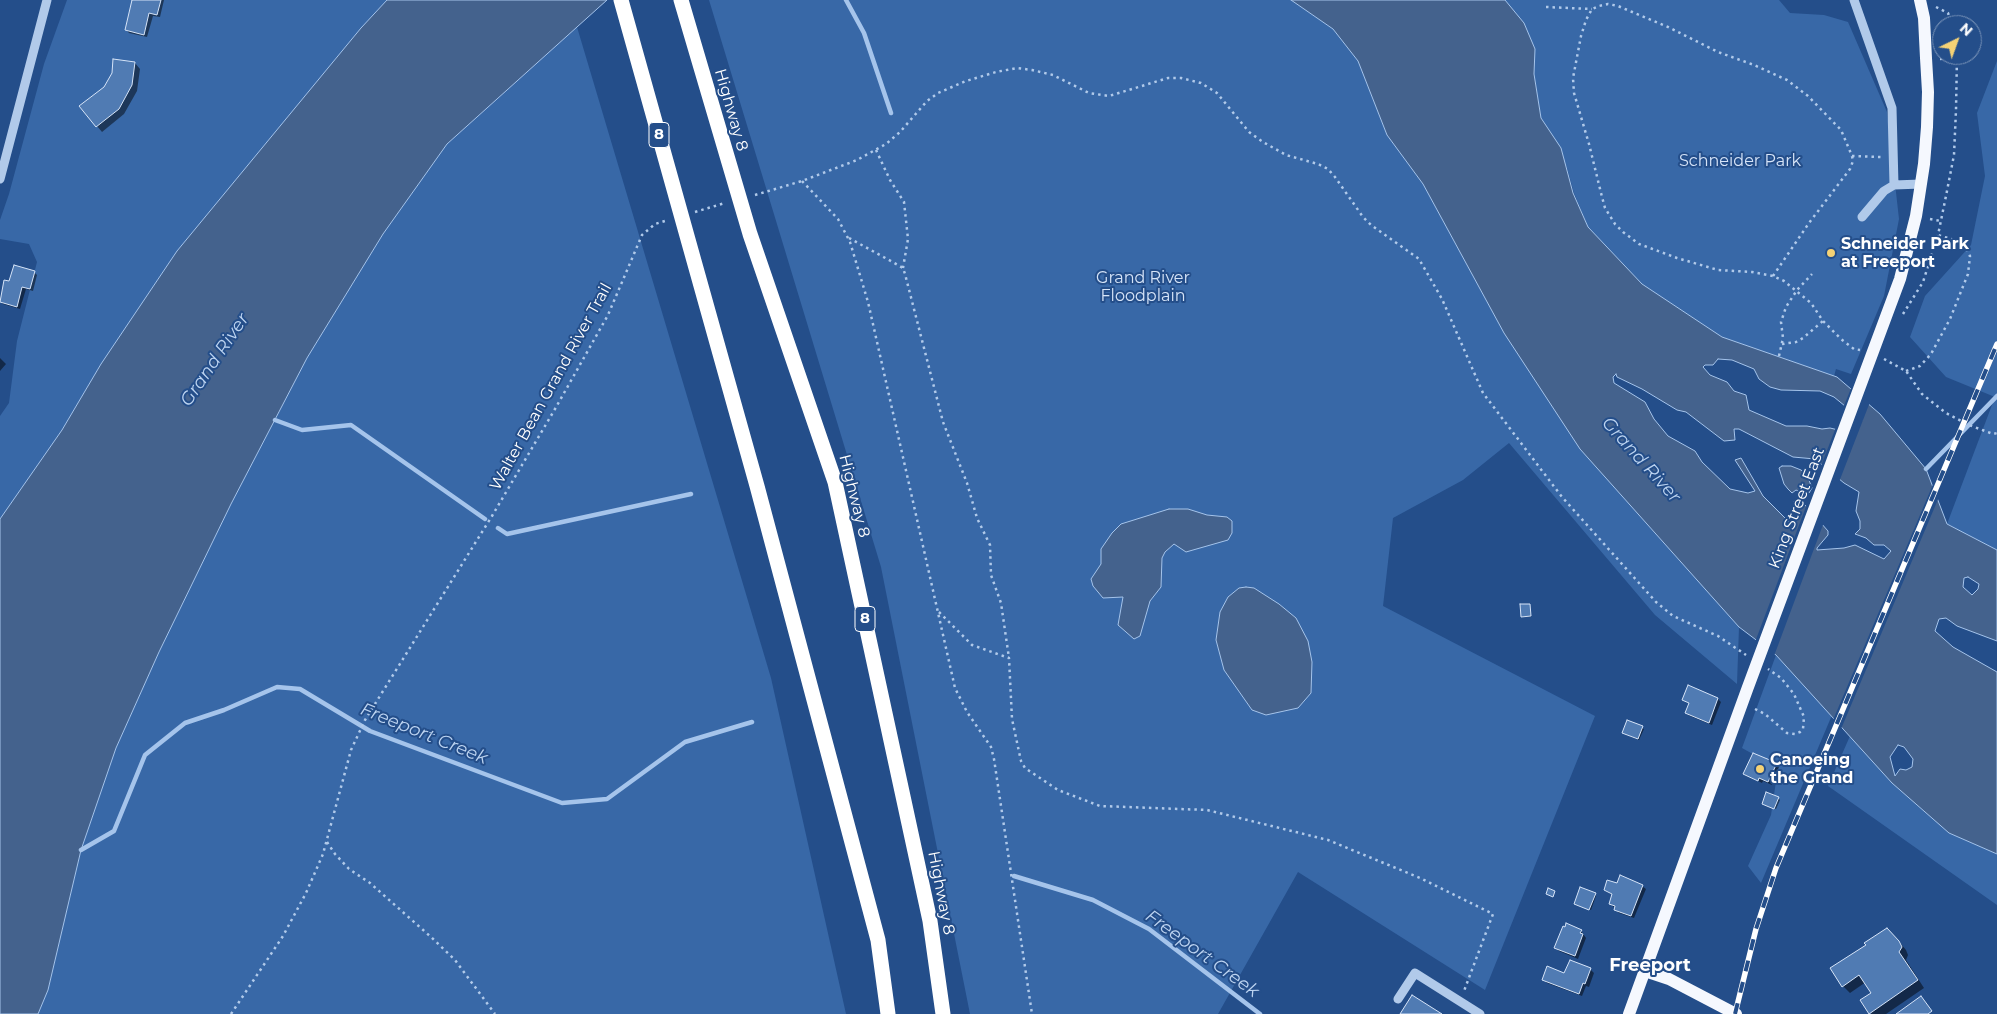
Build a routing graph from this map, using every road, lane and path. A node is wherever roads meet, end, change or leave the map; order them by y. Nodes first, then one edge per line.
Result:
1 (47, 0) edge
2 (621, 0) edge
3 (681, 0) edge
4 (1854, 0) edge
5 (1920, 0) edge
6 (1546, 7) dead end
7 (1592, 9) junction
8 (1957, 65) edge
9 (876, 150) junction
10 (1852, 156) junction
11 (1893, 158) junction
12 (0, 178) edge
13 (802, 181) junction
14 (1921, 184) junction
15 (1894, 185) junction
16 (747, 197) dead end
17 (728, 202) dead end
18 (692, 213) dead end
19 (1862, 217) dead end
20 (673, 219) dead end
21 (1938, 235) junction
22 (847, 237) junction
23 (903, 268) junction
24 (1812, 274) dead end
25 (1773, 276) junction
26 (1797, 290) junction
27 (1900, 318) dead end
28 (1823, 321) junction
29 (1782, 344) junction
30 (1862, 351) dead end
31 (1877, 355) dead end
32 (1779, 356) dead end
33 (1906, 371) junction
34 (1996, 434) edge
35 (938, 611) junction
36 (1747, 656) dead end
37 (1009, 658) junction
38 (1762, 665) dead end
39 (1756, 710) dead end
40 (327, 842) junction
41 (1645, 971) junction
42 (1398, 999) dead end
43 (1460, 1002) junction
44 (1475, 1013) edge
45 (231, 1014) edge
46 (495, 1014) edge
47 (888, 1014) edge
48 (943, 1014) edge
49 (1032, 1014) edge
50 (1629, 1014) edge
51 (1736, 1014) edge

1 - 12 street
2 - 47 highway, 8
3 - 48 highway, Highway 8 / 8
4 - 11 street
5 - 14 main road, King Street East
6 - 7 path
7 - 10 path
7 - 25 path
8 - 21 path
9 - 13 path
9 - 23 path
9 - 36 path
10 - 11 path
10 - 25 path
11 - 15 street
13 - 16 path
13 - 22 path
14 - 15 street
14 - 41 main road, King Street East
15 - 19 street
17 - 18 path
20 - 40 path, Walter Bean Grand River Trail
21 - 27 path
21 - 33 path
22 - 23 path
22 - 35 path
23 - 37 path
24 - 26 path
25 - 26 path
26 - 28 path
26 - 29 path
28 - 29 path
28 - 30 path
29 - 32 path
31 - 33 path
33 - 34 path
35 - 37 path
35 - 49 path
37 - 43 path
38 - 39 path
40 - 45 path, Walter Bean Grand River Trail
40 - 46 path
41 - 50 main road, King Street East
41 - 51 main road
42 - 43 street
43 - 44 street

